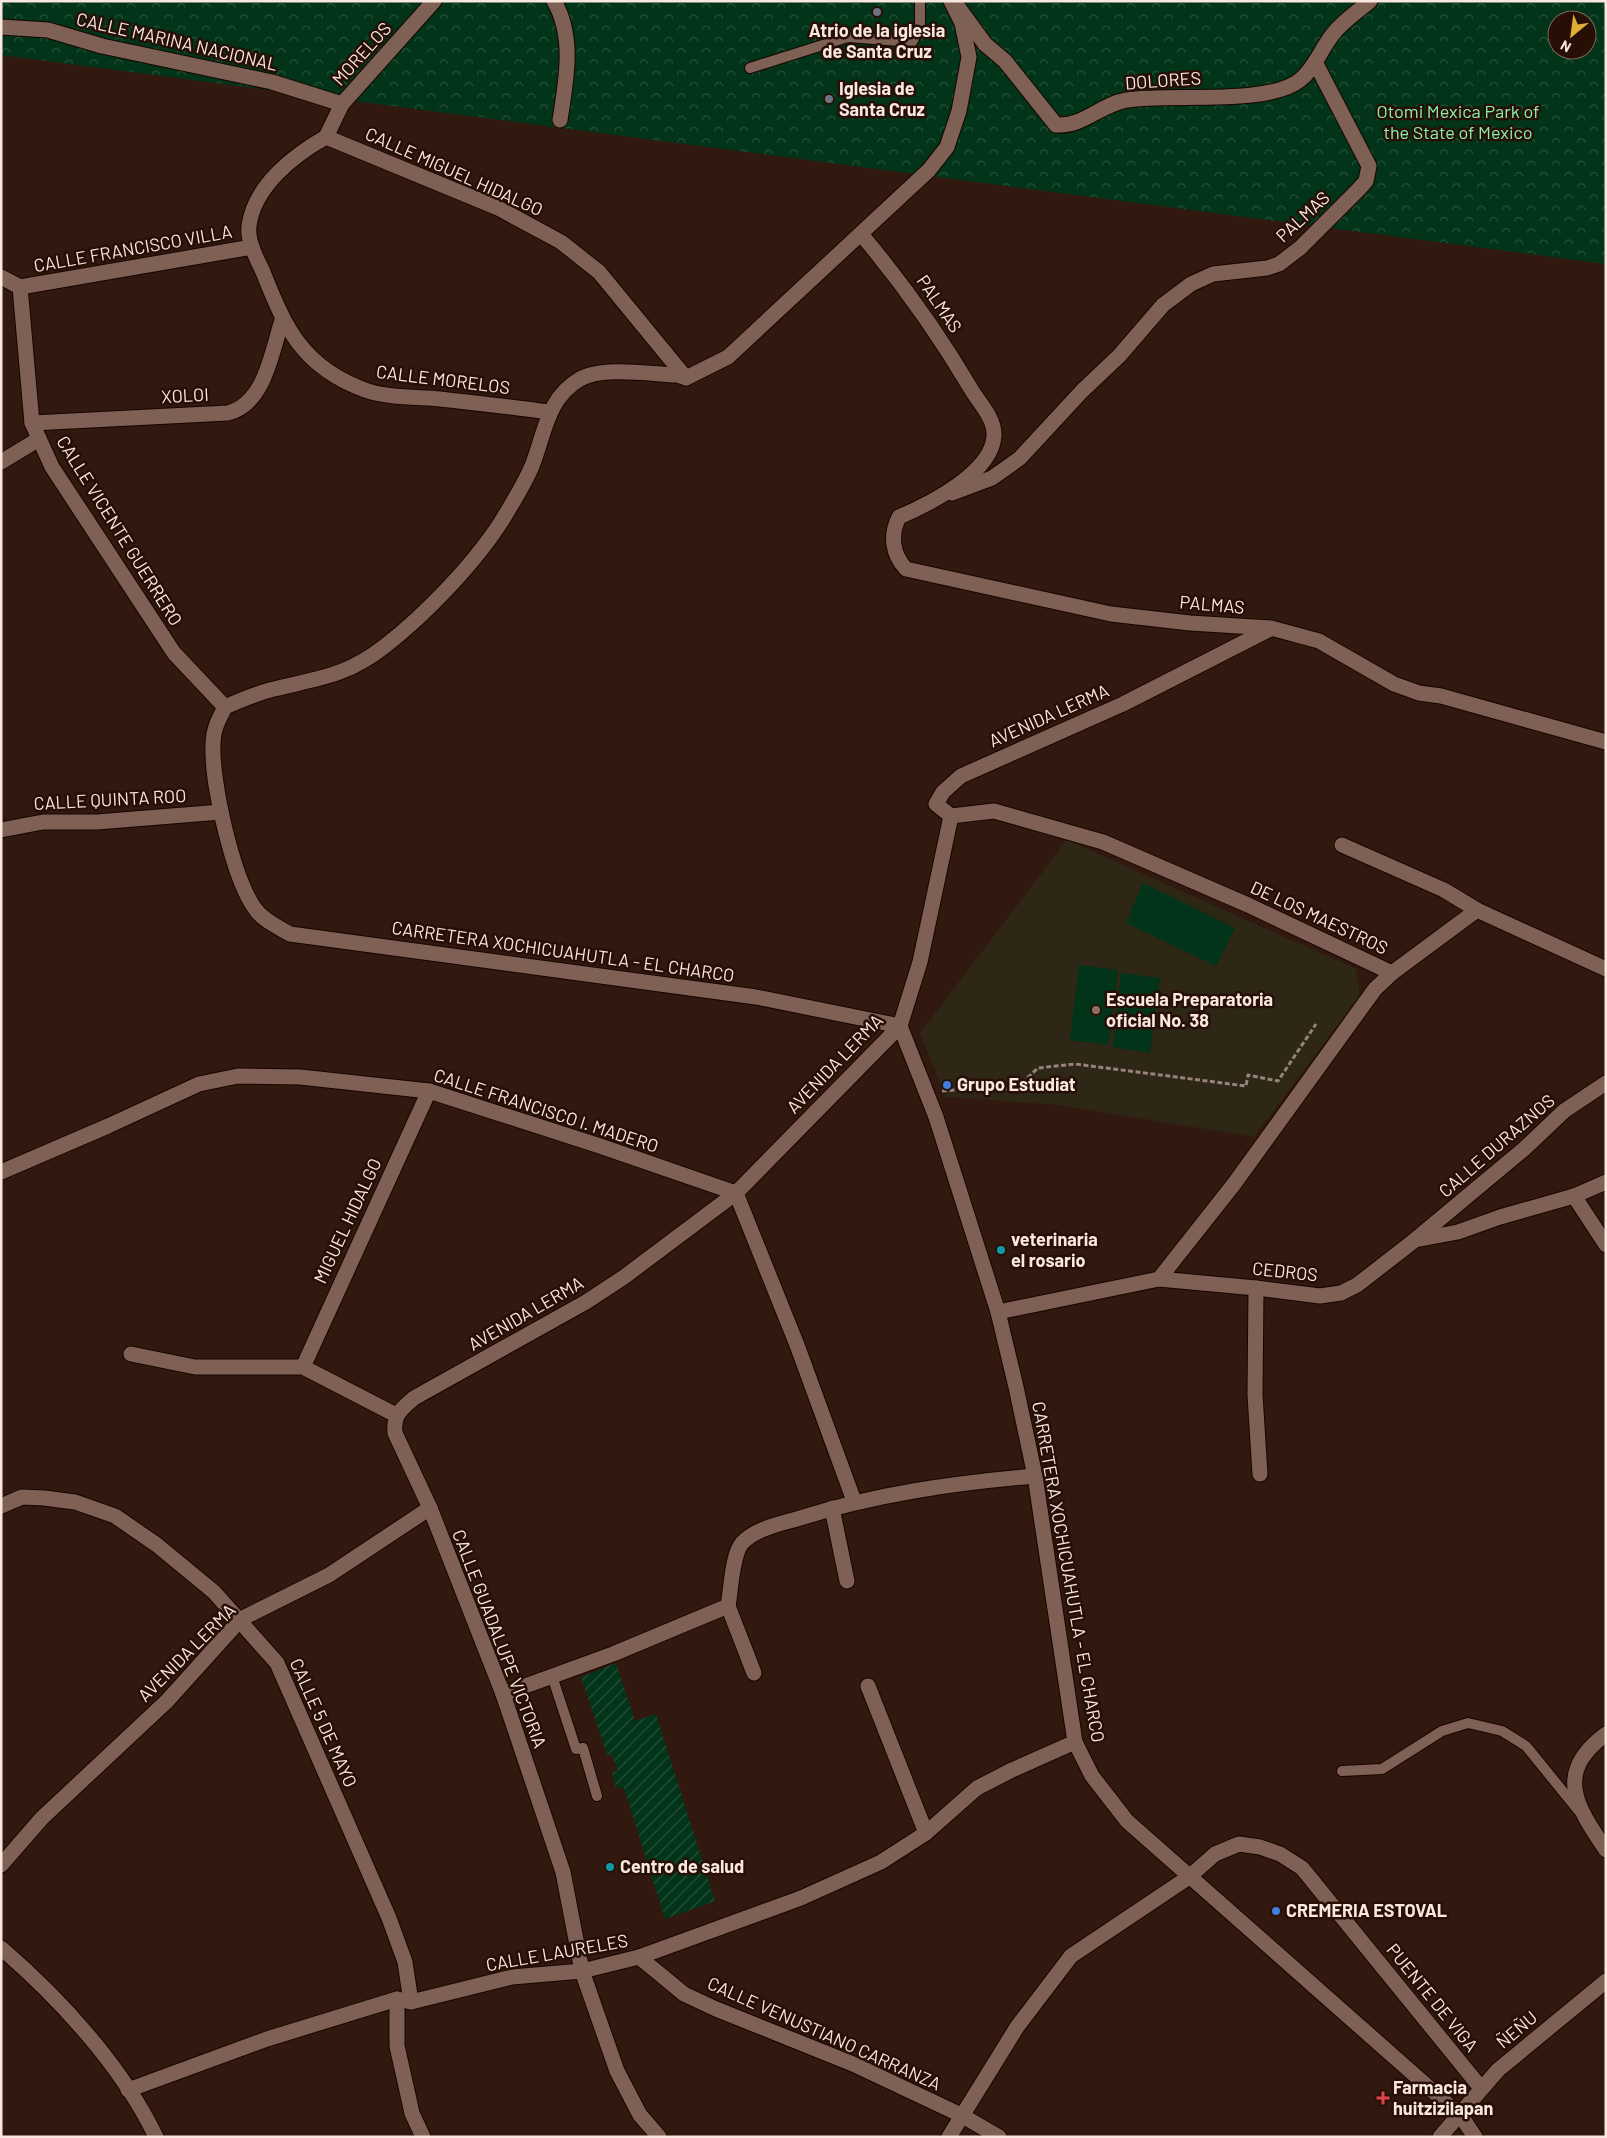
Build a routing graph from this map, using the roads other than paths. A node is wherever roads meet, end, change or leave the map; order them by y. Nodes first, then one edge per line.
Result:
1 (434, 1) edge
2 (554, 1) edge
3 (920, 1) edge
4 (952, 1) edge
5 (1370, 1) edge
6 (1, 27) edge
7 (1316, 62) junction
8 (750, 68) dead end
9 (342, 104) junction
10 (560, 120) dead end
11 (326, 138) junction
12 (862, 234) junction
13 (252, 247) junction
14 (1, 277) edge
15 (20, 287) junction
16 (282, 320) junction
17 (686, 378) junction
18 (549, 412) junction
19 (32, 423) junction
20 (39, 439) junction
21 (1, 462) edge
22 (944, 495) junction
23 (1271, 628) junction
24 (224, 706) junction
25 (1606, 742) edge
26 (221, 812) junction
27 (951, 816) junction
28 (1, 830) edge
29 (1342, 845) dead end
30 (1476, 910) junction
31 (1606, 969) edge
32 (1392, 973) junction
33 (900, 1026) junction
34 (1606, 1083) edge
35 (429, 1091) junction
36 (1, 1172) edge
37 (1606, 1182) edge
38 (736, 1193) junction
39 (1574, 1196) junction
40 (1415, 1240) junction
41 (1606, 1245) edge
42 (1158, 1279) junction
43 (1256, 1288) junction
44 (998, 1312) junction
45 (131, 1354) dead end
46 (303, 1367) junction
47 (396, 1415) junction
48 (1260, 1474) dead end
49 (1035, 1476) junction
50 (854, 1501) junction
51 (1, 1506) edge
52 (430, 1508) junction
53 (832, 1508) junction
54 (847, 1581) dead end
55 (728, 1606) junction
56 (241, 1619) junction
57 (754, 1673) dead end
58 (552, 1676) junction
59 (868, 1686) dead end
60 (503, 1694) junction
61 (1606, 1734) edge
62 (1075, 1742) junction
63 (1342, 1770) dead end
64 (597, 1796) dead end
65 (1581, 1813) junction
66 (926, 1833) junction
67 (1606, 1850) edge
68 (1, 1865) edge
69 (1189, 1876) junction
70 (1, 1948) edge
71 (639, 1957) junction
72 (582, 1971) junction
73 (1606, 1981) edge
74 (404, 2000) junction
75 (1481, 2088) junction
76 (128, 2090) junction
77 (961, 2116) junction
78 (1461, 2116) junction
79 (156, 2137) edge
80 (422, 2137) edge
81 (658, 2137) edge
82 (949, 2137) edge
83 (1000, 2137) edge
84 (1440, 2137) edge
85 (1475, 2137) edge

1 - 9 street, MORELOS
2 - 10 street
3 - 8 lane
4 - 7 street, DOLORES
4 - 12 street
5 - 7 street, DOLORES
6 - 9 street, CALLE MARINA NACIONAL
7 - 22 street, PALMAS
9 - 11 street, MORELOS
11 - 13 street, CALLE MORELOS
11 - 17 street, CALLE MIGUEL HIDALGO
12 - 17 street
12 - 22 street, PALMAS
13 - 15 street, CALLE FRANCISCO VILLA
13 - 16 street, CALLE MORELOS
14 - 15 street
15 - 19 street, CALLE VICENTE GUERRERO
16 - 18 street, CALLE MORELOS
16 - 19 street, XOLOI
17 - 18 street
18 - 24 street
19 - 20 street, CALLE VICENTE GUERRERO
20 - 21 street
20 - 24 street, CALLE VICENTE GUERRERO
22 - 23 street, PALMAS
23 - 25 street, PALMAS
23 - 27 street, AVENIDA LERMA
24 - 26 street, CARRETERA XOCHICUAHUTLA - EL CHARCO
26 - 28 street, CALLE QUINTA ROO
26 - 33 street, CARRETERA XOCHICUAHUTLA - EL CHARCO
27 - 32 street, DE LOS MAESTROS
27 - 33 street, AVENIDA LERMA
29 - 30 street
30 - 31 street
30 - 32 street
32 - 42 street, DE LOS MAESTROS
33 - 38 street, AVENIDA LERMA
33 - 44 street, CARRETERA XOCHICUAHUTLA - EL CHARCO
34 - 40 street, CALLE DURAZNOS
35 - 36 street, CALLE FRANCISCO I. MADERO
35 - 38 street, CALLE FRANCISCO I. MADERO
35 - 46 street, MIGUEL HIDALGO
37 - 39 street, CEDROS
38 - 47 street, AVENIDA LERMA
38 - 50 street
39 - 40 street, CEDROS
39 - 41 street
40 - 43 street, CEDROS
42 - 43 street, CEDROS
42 - 44 street, CEDROS
43 - 48 street
44 - 49 street, CARRETERA XOCHICUAHUTLA - EL CHARCO
45 - 46 street
46 - 47 street
47 - 52 street, CALLE GUADALUPE VICTORIA
49 - 50 street
49 - 62 street, CARRETERA XOCHICUAHUTLA - EL CHARCO
50 - 53 street
51 - 56 street, CALLE 5 DE MAYO
52 - 56 street, AVENIDA LERMA
52 - 60 street, CALLE GUADALUPE VICTORIA
53 - 54 street
53 - 55 street
55 - 57 street
55 - 58 street
56 - 68 street, AVENIDA LERMA
56 - 74 street, CALLE 5 DE MAYO
58 - 60 street
58 - 64 lane
59 - 66 street
60 - 72 street, CALLE GUADALUPE VICTORIA
61 - 65 street
62 - 66 street, CALLE LAURELES
62 - 69 street, CARRETERA XOCHICUAHUTLA - EL CHARCO
63 - 65 lane
65 - 67 street
66 - 71 street, CALLE LAURELES
69 - 75 street, PUENTE DE VIGA
69 - 77 street, PUENTE DE VIGA
69 - 78 street, CARRETERA XOCHICUAHUTLA - EL CHARCO
70 - 76 street
71 - 72 street, CALLE LAURELES
71 - 77 street, CALLE VENUSTIANO CARRANZA
72 - 74 street, CALLE LAURELES
72 - 81 street, CALLE GUADALUPE VICTORIA
73 - 75 street, ÑEÑU
74 - 76 street, CALLE LAURELES
74 - 80 street, CALLE 5 DE MAYO
75 - 78 street, ÑEÑU
76 - 79 street
77 - 82 street, PUENTE DE VIGA
77 - 83 street, CALLE VENUSTIANO CARRANZA
78 - 84 street, ÑEÑU
78 - 85 street, CARRETERA XOCHICUAHUTLA - EL CHARCO

